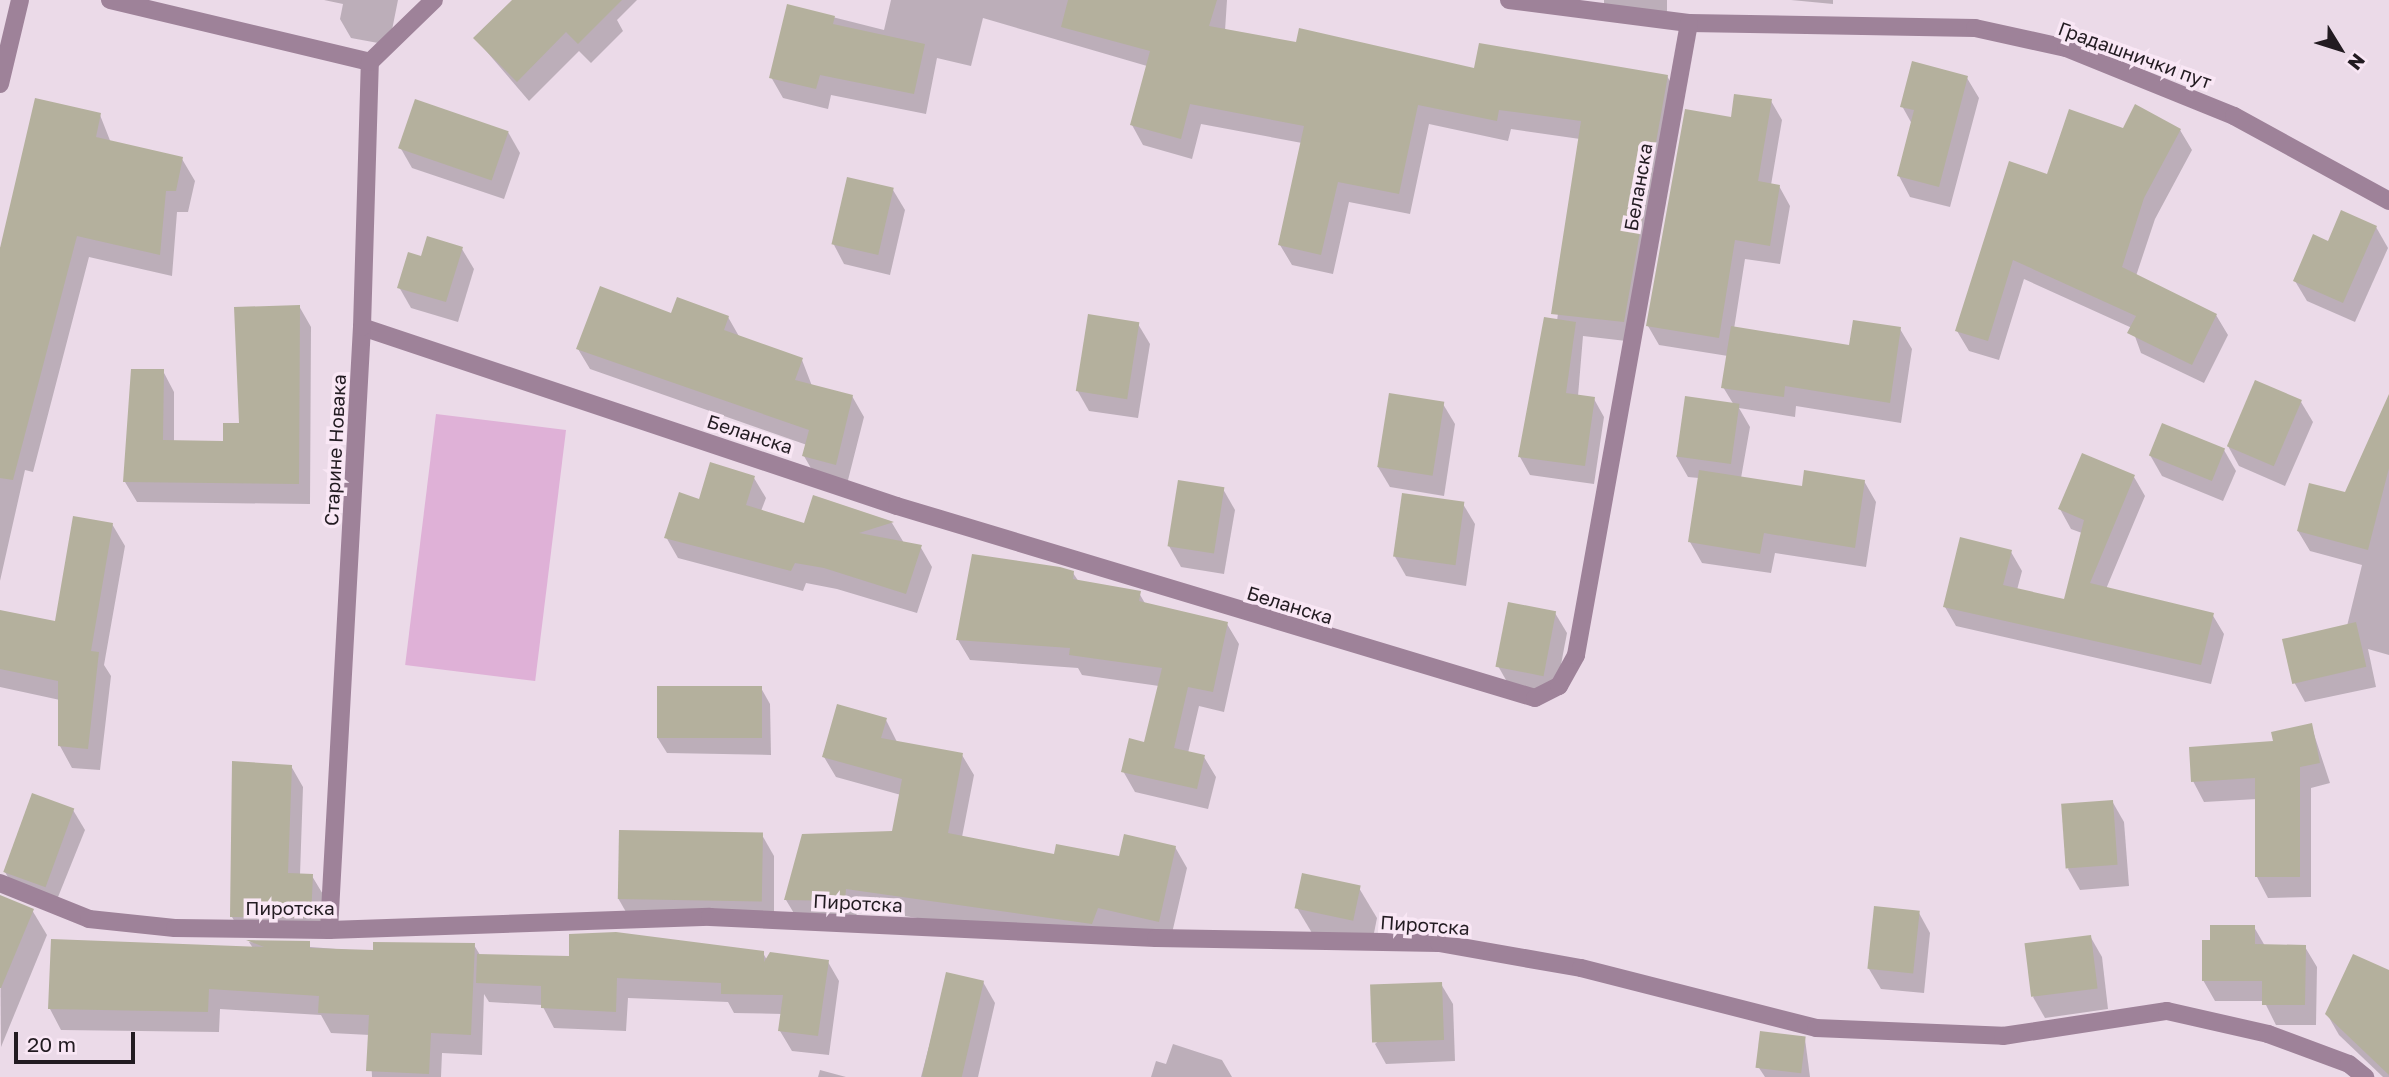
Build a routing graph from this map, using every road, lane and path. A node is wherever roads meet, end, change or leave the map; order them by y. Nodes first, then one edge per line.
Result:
1 (20, 0) edge
2 (110, 0) edge
3 (434, 0) edge
4 (1509, 0) edge
5 (1689, 23) junction
6 (370, 62) junction
7 (0, 84) edge
8 (2389, 201) edge
9 (362, 327) junction
10 (0, 883) edge
11 (329, 930) junction
12 (2365, 1077) edge

1 - 7 street
2 - 6 street
3 - 6 street
4 - 5 street, Градашнички пут
5 - 8 street, Градашнички пут
5 - 9 street, Беланска
6 - 9 street, Старине Новака
9 - 11 street, Старине Новака
10 - 11 street, Пиротска
11 - 12 street, Пиротска

